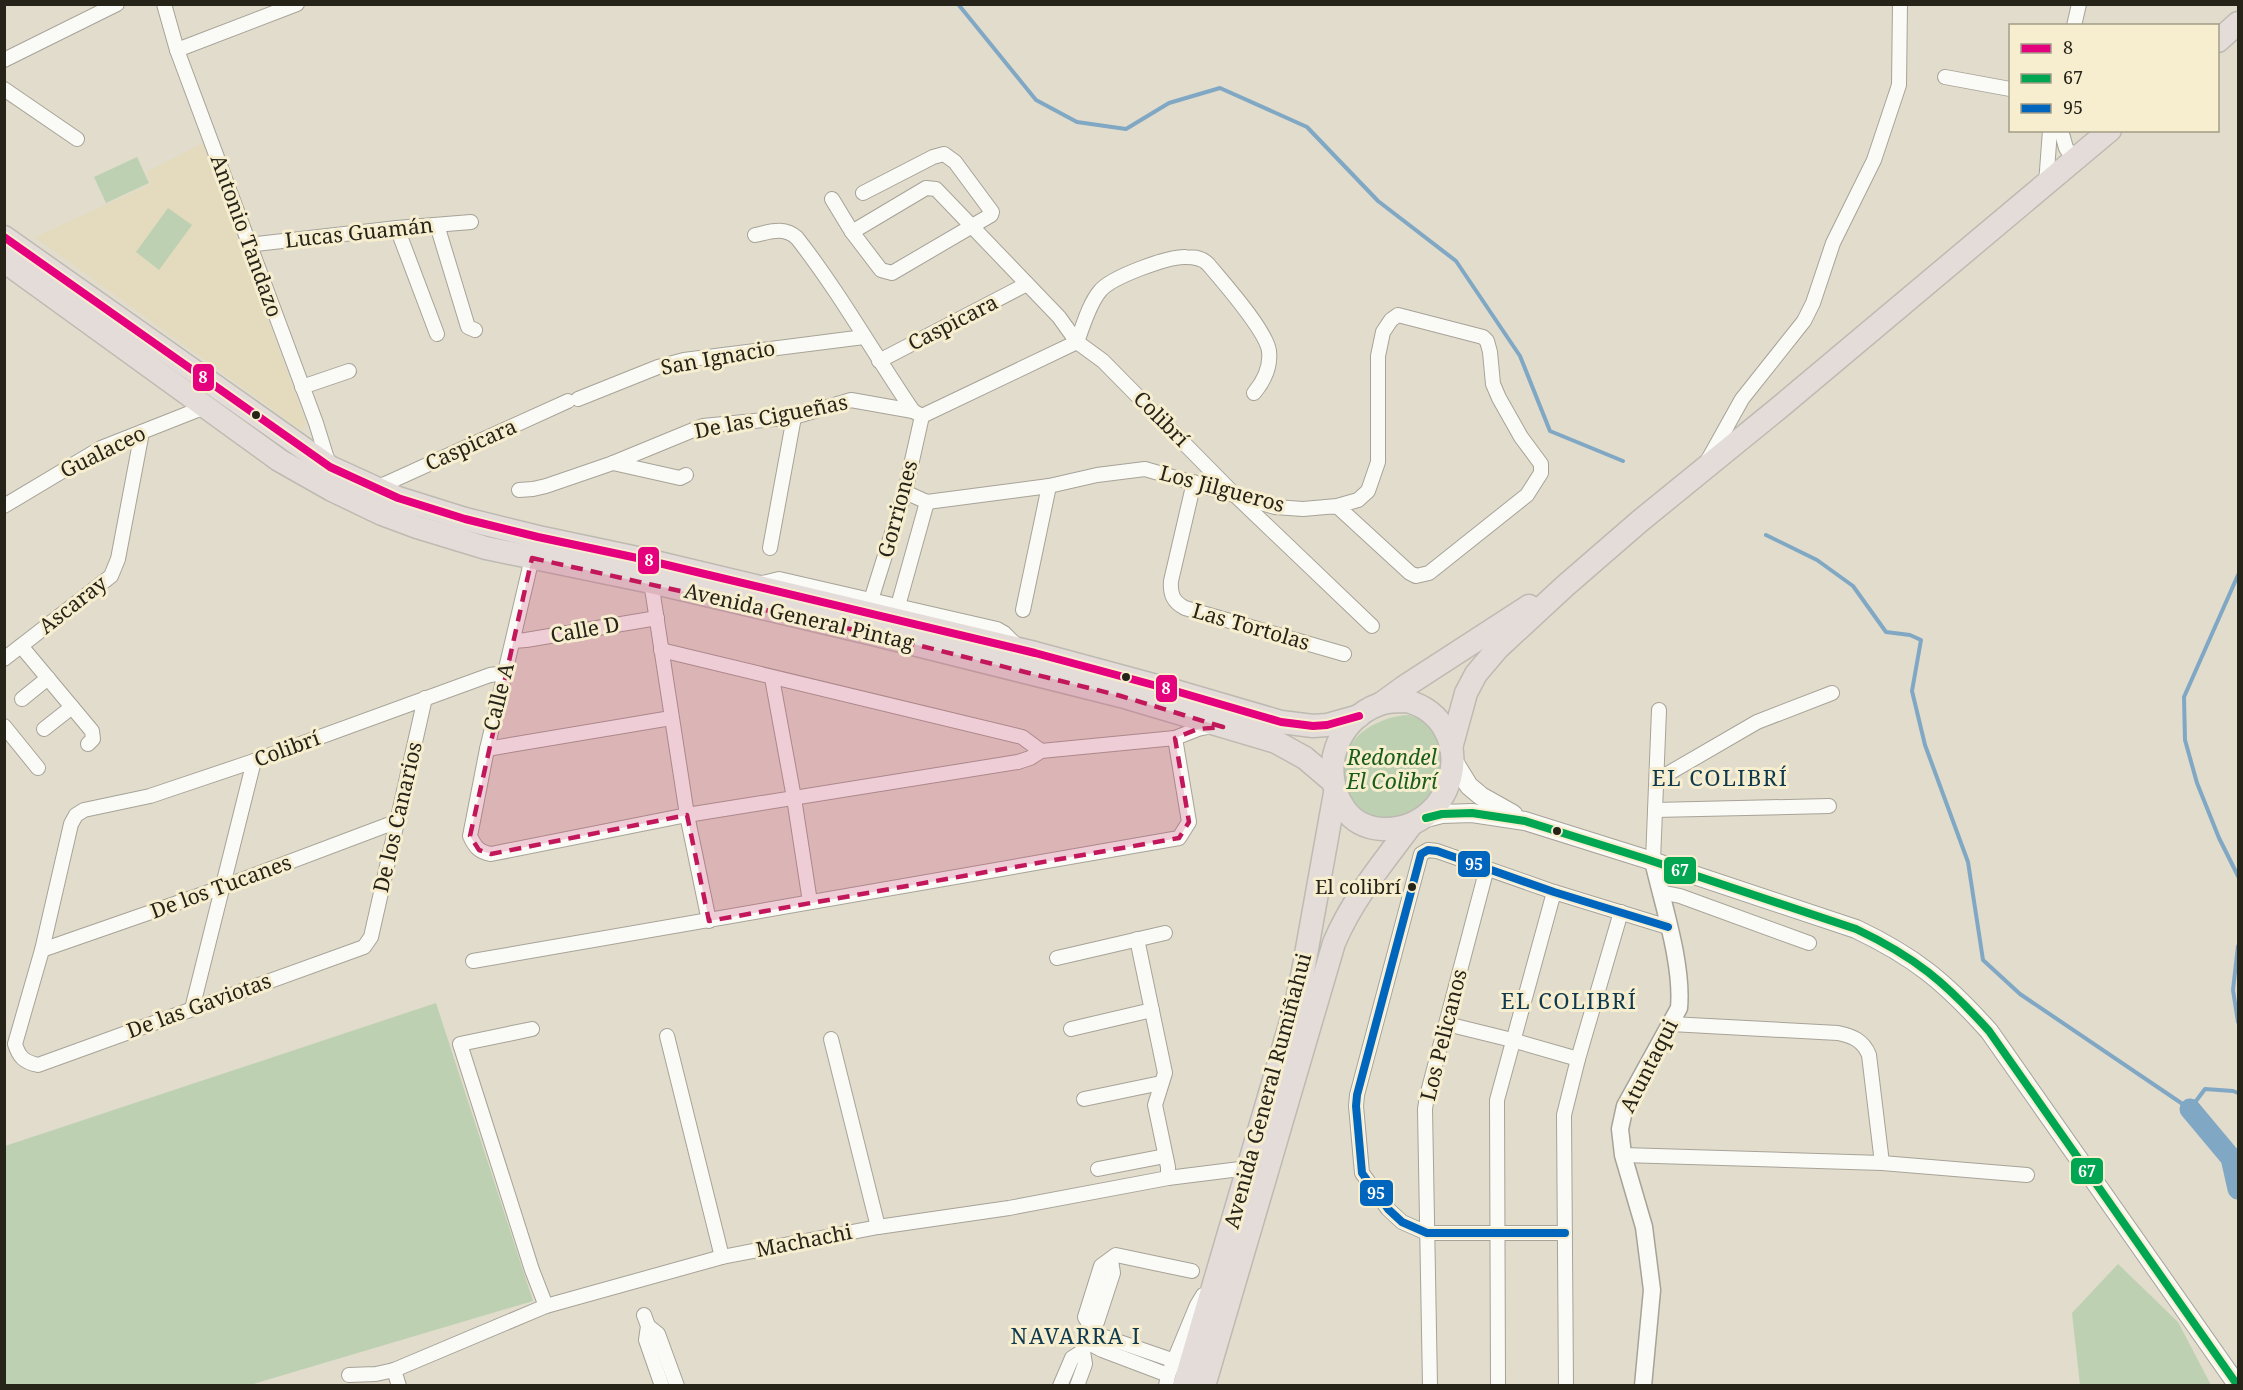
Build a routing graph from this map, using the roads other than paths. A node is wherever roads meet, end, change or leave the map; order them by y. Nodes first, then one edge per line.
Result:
1 (117, 4) edge
2 (164, 4) edge
3 (297, 4) edge
4 (1900, 4) edge
5 (2079, 4) edge
6 (2238, 23) edge
7 (2074, 24) edge
8 (2219, 39) edge
9 (177, 50) junction
10 (4, 60) edge
11 (1945, 77) dead end
12 (4, 89) edge
13 (2009, 89) edge
14 (2050, 132) edge
15 (2062, 132) edge
16 (2108, 132) edge
17 (77, 140) dead end
18 (2075, 160) junction
19 (2046, 184) junction
20 (864, 193) dead end
21 (832, 199) dead end
22 (471, 222) dead end
23 (437, 225) junction
24 (973, 227) junction
25 (397, 228) junction
26 (852, 232) junction
27 (755, 235) dead end
28 (4, 237) edge
29 (248, 245) junction
30 (4, 261) edge
31 (1027, 285) junction
32 (476, 330) dead end
33 (437, 334) dead end
34 (864, 337) junction
35 (1077, 342) junction
36 (879, 361) junction
37 (349, 371) dead end
38 (302, 387) junction
39 (1254, 393) dead end
40 (573, 400) joint
41 (205, 407) junction
42 (918, 414) junction
43 (794, 417) junction
44 (142, 432) junction
45 (613, 463) junction
46 (330, 467) junction
47 (1702, 470) junction
48 (686, 476) dead end
49 (1194, 482) junction
50 (1049, 486) junction
51 (374, 489) junction
52 (519, 489) dead end
53 (905, 492) junction
54 (1237, 497) junction
55 (927, 502) junction
56 (4, 506) edge
57 (1337, 506) junction
58 (770, 548) dead end
59 (532, 558) junction
60 (651, 582) junction
61 (751, 586) junction
62 (1565, 586) junction
63 (871, 600) junction
64 (898, 606) junction
65 (1023, 610) dead end
66 (657, 618) junction
67 (1372, 626) dead end
68 (513, 640) junction
69 (21, 646) junction
70 (1019, 649) junction
71 (661, 650) junction
72 (1344, 654) dead end
73 (4, 659) edge
74 (505, 673) junction
75 (48, 678) junction
76 (772, 678) junction
77 (1832, 693) dead end
78 (425, 698) junction
79 (22, 699) dead end
80 (1382, 703) junction
81 (72, 707) junction
82 (1659, 710) dead end
83 (1359, 716) junction
84 (671, 718) junction
85 (4, 726) edge
86 (1223, 727) junction
87 (44, 729) dead end
88 (1176, 738) junction
89 (88, 744) dead end
90 (486, 749) junction
91 (1041, 751) junction
92 (1452, 754) junction
93 (254, 761) junction
94 (38, 768) dead end
95 (1657, 780) junction
96 (1334, 787) junction
97 (794, 798) junction
98 (1829, 806) dead end
99 (1655, 810) junction
100 (687, 815) junction
101 (398, 821) junction
102 (1418, 821) junction
103 (1525, 821) junction
104 (1653, 861) junction
105 (1487, 868) junction
106 (223, 887) junction
107 (1554, 892) junction
108 (1660, 892) junction
109 (810, 902) junction
110 (1621, 912) junction
111 (709, 921) junction
112 (1668, 927) junction
113 (1165, 933) dead end
114 (371, 937) joint
115 (1137, 939) junction
116 (1809, 943) dead end
117 (42, 950) junction
118 (1057, 958) dead end
119 (473, 961) dead end
120 (192, 1009) junction
121 (1152, 1010) junction
122 (1446, 1024) junction
123 (1671, 1024) junction
124 (532, 1029) dead end
125 (1071, 1029) dead end
126 (667, 1036) dead end
127 (831, 1039) dead end
128 (1512, 1040) junction
129 (1578, 1059) junction
130 (1161, 1083) junction
131 (1084, 1099) dead end
132 (1623, 1155) junction
133 (1165, 1156) junction
134 (1882, 1163) junction
135 (1248, 1168) junction
136 (1098, 1169) dead end
137 (2027, 1175) dead end
138 (1168, 1178) junction
139 (879, 1227) junction
140 (1427, 1233) junction
141 (1496, 1233) junction
142 (1564, 1233) junction
143 (722, 1257) junction
144 (1192, 1271) dead end
145 (1213, 1285) junction
146 (546, 1306) junction
147 (1085, 1347) junction
148 (1174, 1361) junction
149 (394, 1370) junction
150 (349, 1375) dead end
151 (378, 1380) edge
152 (1173, 1382) edge
153 (2237, 1383) edge
154 (399, 1386) edge
155 (663, 1386) edge
156 (677, 1386) edge
157 (1060, 1386) edge
158 (1077, 1386) edge
159 (1204, 1386) edge
160 (1430, 1386) edge
161 (1498, 1386) edge
162 (1566, 1386) edge
163 (1643, 1386) edge

1 - 10 street
2 - 9 street, Antonio Tandazo
3 - 9 street
4 - 47 street
5 - 7 street
6 - 8 highway
9 - 29 street, Antonio Tandazo
11 - 13 street
12 - 17 street
14 - 19 street
15 - 18 street
16 - 18 highway
18 - 19 highway
19 - 47 highway
20 - 24 street
21 - 26 street
22 - 23 street, Lucas Guamán
23 - 25 street, Lucas Guamán
23 - 32 street
24 - 26 street, Colibrí
24 - 26 street
24 - 31 street, Colibrí
25 - 29 street, Lucas Guamán
25 - 33 street
27 - 34 street
28 - 46 highway, Avenida General Pintag
29 - 38 street, Antonio Tandazo
30 - 41 highway, Avenida General Pintag
31 - 35 street, Colibrí
31 - 36 street, Caspicara
34 - 36 street
34 - 40 street, San Ignacio
35 - 39 street
35 - 42 street
35 - 54 street, Colibrí
36 - 42 street
37 - 38 street
38 - 46 street, Antonio Tandazo
40 - 51 street, Caspicara
41 - 44 street, Gualaceo
41 - 59 highway, Avenida General Pintag
42 - 43 street, De las Cigueñas
42 - 53 street, Gorriones
43 - 45 street, De las Cigueñas
43 - 58 street
44 - 56 street, Gualaceo
44 - 69 street, Ascaray
45 - 48 street
45 - 52 street, De las Cigueñas
46 - 51 highway, Avenida General Pintag
47 - 62 highway
49 - 50 street, Los Jilgueros
49 - 54 street, Los Jilgueros
49 - 72 street, Las Tortolas
50 - 55 street, Los Jilgueros
50 - 65 street
51 - 61 highway, Avenida General Pintag
53 - 55 street
53 - 63 street, Gorriones
54 - 57 street, Los Jilgueros
54 - 67 street, Colibrí
55 - 64 street
57 - 57 street, Los Jilgueros
59 - 60 highway, Avenida General Pintag
59 - 68 street, Calle A
60 - 66 street
60 - 86 highway, Avenida General Pintag
61 - 63 street
61 - 70 highway, Avenida General Pintag
62 - 80 highway
62 - 92 highway
63 - 64 street
64 - 70 street
66 - 68 street, Calle D
66 - 71 street
68 - 74 street, Calle A
69 - 73 street, Ascaray
69 - 75 street
70 - 83 highway, Avenida General Pintag
71 - 76 street
71 - 84 street
74 - 78 street, Colibrí
74 - 90 street, Calle A
75 - 79 street
75 - 81 street
76 - 91 street
76 - 97 street
77 - 95 street
78 - 93 street, Colibrí
78 - 101 street, De los Canarios
80 - 83 highway
80 - 92 highway
81 - 87 street
81 - 89 street
82 - 95 street, Atuntaqui
83 - 96 highway
84 - 90 street
84 - 100 street
85 - 94 street
86 - 88 street
86 - 96 highway, Avenida General Pintag
88 - 91 street
88 - 109 street
90 - 100 street, Calle A
91 - 97 street
92 - 102 highway
92 - 103 main road
93 - 106 street
93 - 117 street, Colibrí
95 - 99 street, Atuntaqui
96 - 102 highway
96 - 135 highway, Avenida General Rumiñahui
97 - 100 street
97 - 109 street
98 - 99 street
99 - 104 street, Atuntaqui
100 - 111 street
101 - 106 street, De los Tucanes
101 - 114 street, De los Canarios
102 - 103 main road
102 - 159 highway, Avenida General Rumiñahui
103 - 104 main road
104 - 108 street, Atuntaqui
104 - 153 main road
105 - 107 street
105 - 122 street, Los Pelicanos
105 - 140 street
106 - 117 street, De los Tucanes
106 - 120 street
107 - 110 street
107 - 128 street
108 - 112 street, Atuntaqui
108 - 116 street
109 - 111 street
110 - 112 street
110 - 129 street
111 - 119 street
112 - 123 street, Atuntaqui
113 - 115 street
114 - 120 street, De las Gaviotas
115 - 118 street
115 - 121 street
117 - 120 street, De las Gaviotas
121 - 125 street
121 - 130 street
122 - 128 street
122 - 140 street, Los Pelicanos
123 - 132 street, Atuntaqui
123 - 134 street
124 - 146 street
126 - 143 street
127 - 139 street
128 - 129 street
128 - 141 street
129 - 142 street
130 - 131 street
130 - 133 street
132 - 134 street
132 - 163 street, Atuntaqui
133 - 136 street
133 - 138 street
134 - 137 street
135 - 138 street, Machachi
135 - 145 highway, Avenida General Rumiñahui
138 - 139 street, Machachi
139 - 143 street, Machachi
140 - 141 street
140 - 160 street, Los Pelicanos
141 - 142 street
141 - 161 street
142 - 162 street
143 - 146 street, Machachi
144 - 147 street
145 - 148 street
145 - 152 highway, Avenida General Rumiñahui
146 - 149 street, Machachi
147 - 148 street
147 - 152 street
147 - 157 street
147 - 158 street
148 - 152 street
149 - 151 street, Machachi
149 - 154 street
150 - 151 street, Machachi
155 - 156 street

